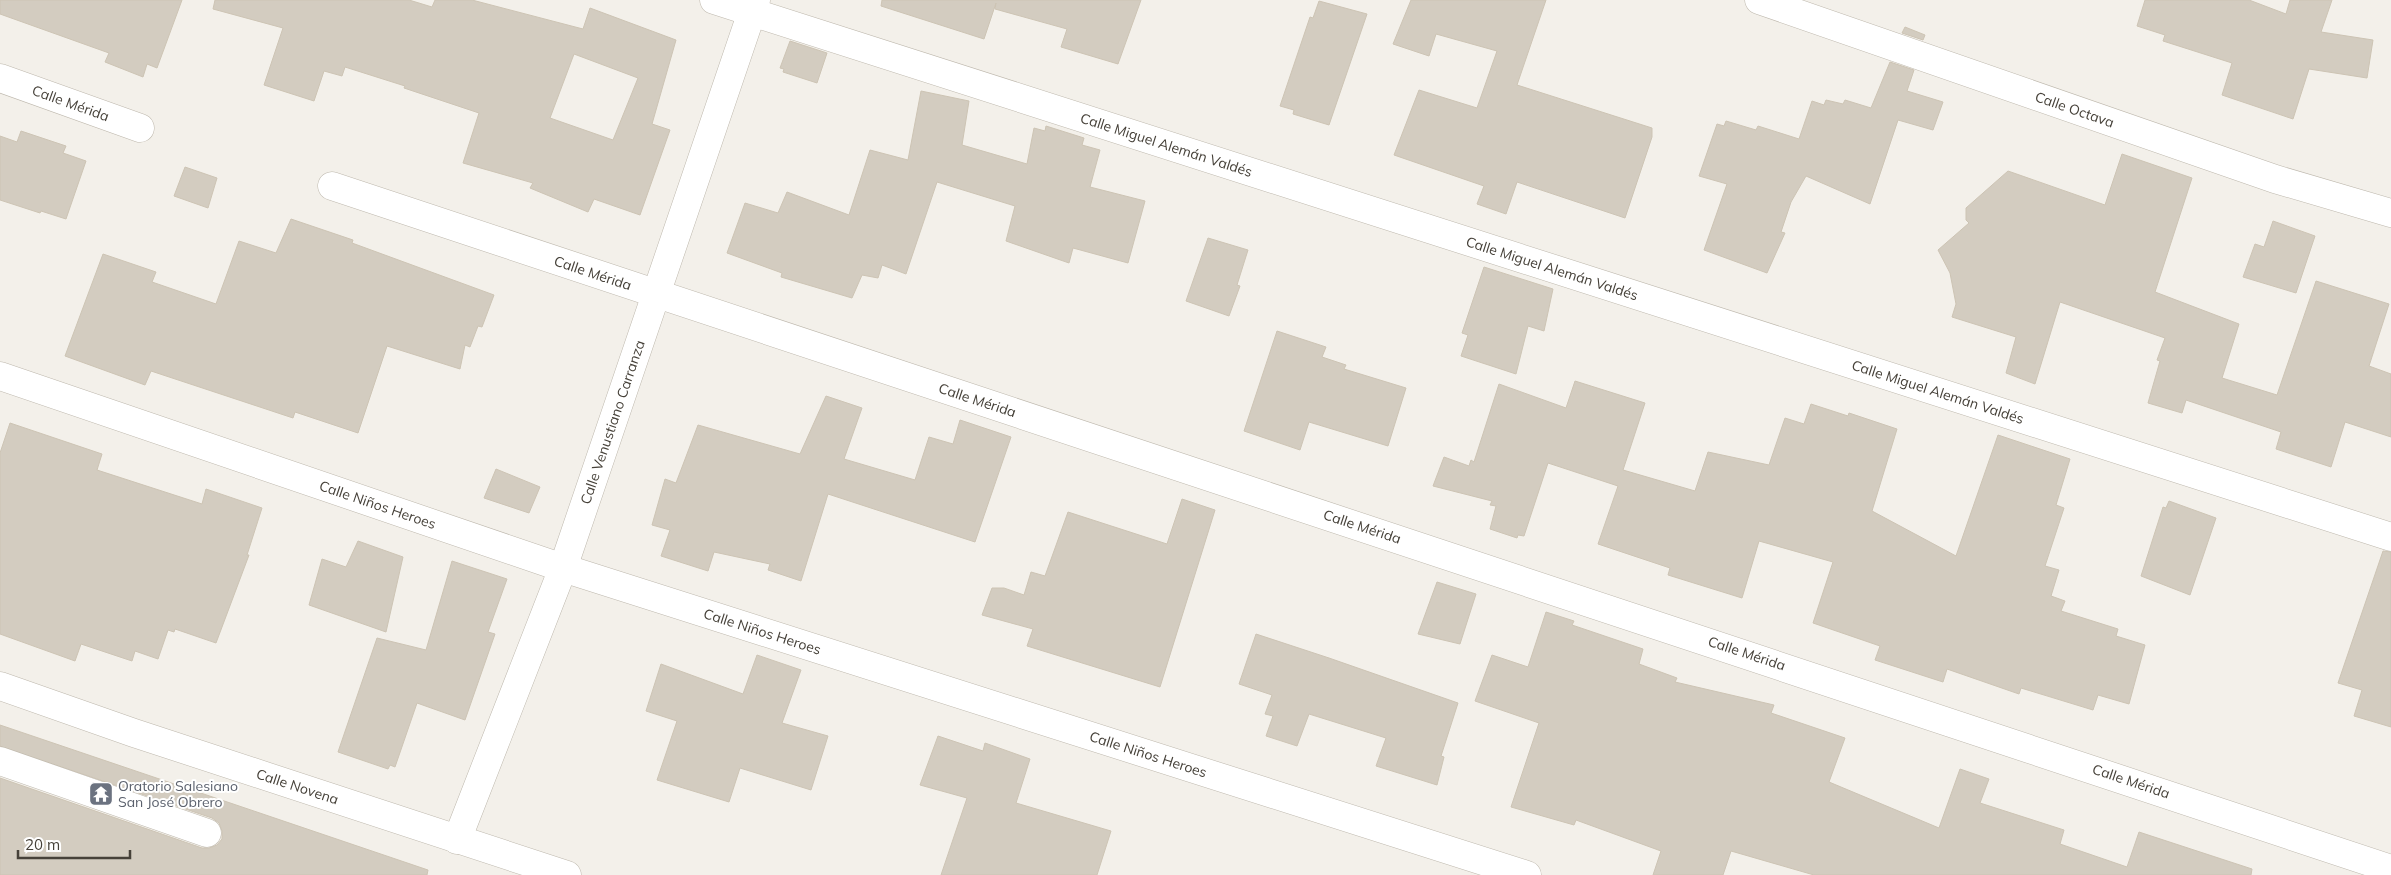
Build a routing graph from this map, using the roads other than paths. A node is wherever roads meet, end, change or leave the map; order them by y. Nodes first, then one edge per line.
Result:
1 (714, 0) edge
2 (1759, 0) edge
3 (754, 7) edge
4 (0, 78) edge
5 (140, 128) dead end
6 (332, 186) dead end
7 (2391, 212) edge
8 (655, 294) junction
9 (0, 376) edge
10 (2391, 537) edge
11 (563, 568) junction
12 (0, 686) edge
13 (0, 761) edge
14 (207, 833) dead end
15 (457, 840) junction
16 (2391, 869) edge
17 (567, 875) edge
18 (1527, 875) edge

1 - 3 street, Calle Miguel Alemán Valdés
2 - 7 street, Calle Octava
3 - 8 street, Calle Venustiano Carranza
3 - 10 street, Calle Miguel Alemán Valdés
4 - 5 street, Calle Mérida
6 - 8 street, Calle Mérida
8 - 11 street, Calle Venustiano Carranza
8 - 16 street, Calle Mérida
9 - 11 street, Calle Niños Heroes
11 - 15 street, Calle Venustiano Carranza
11 - 18 street, Calle Niños Heroes
12 - 15 street, Calle Novena
13 - 14 street
15 - 17 street, Calle Novena

